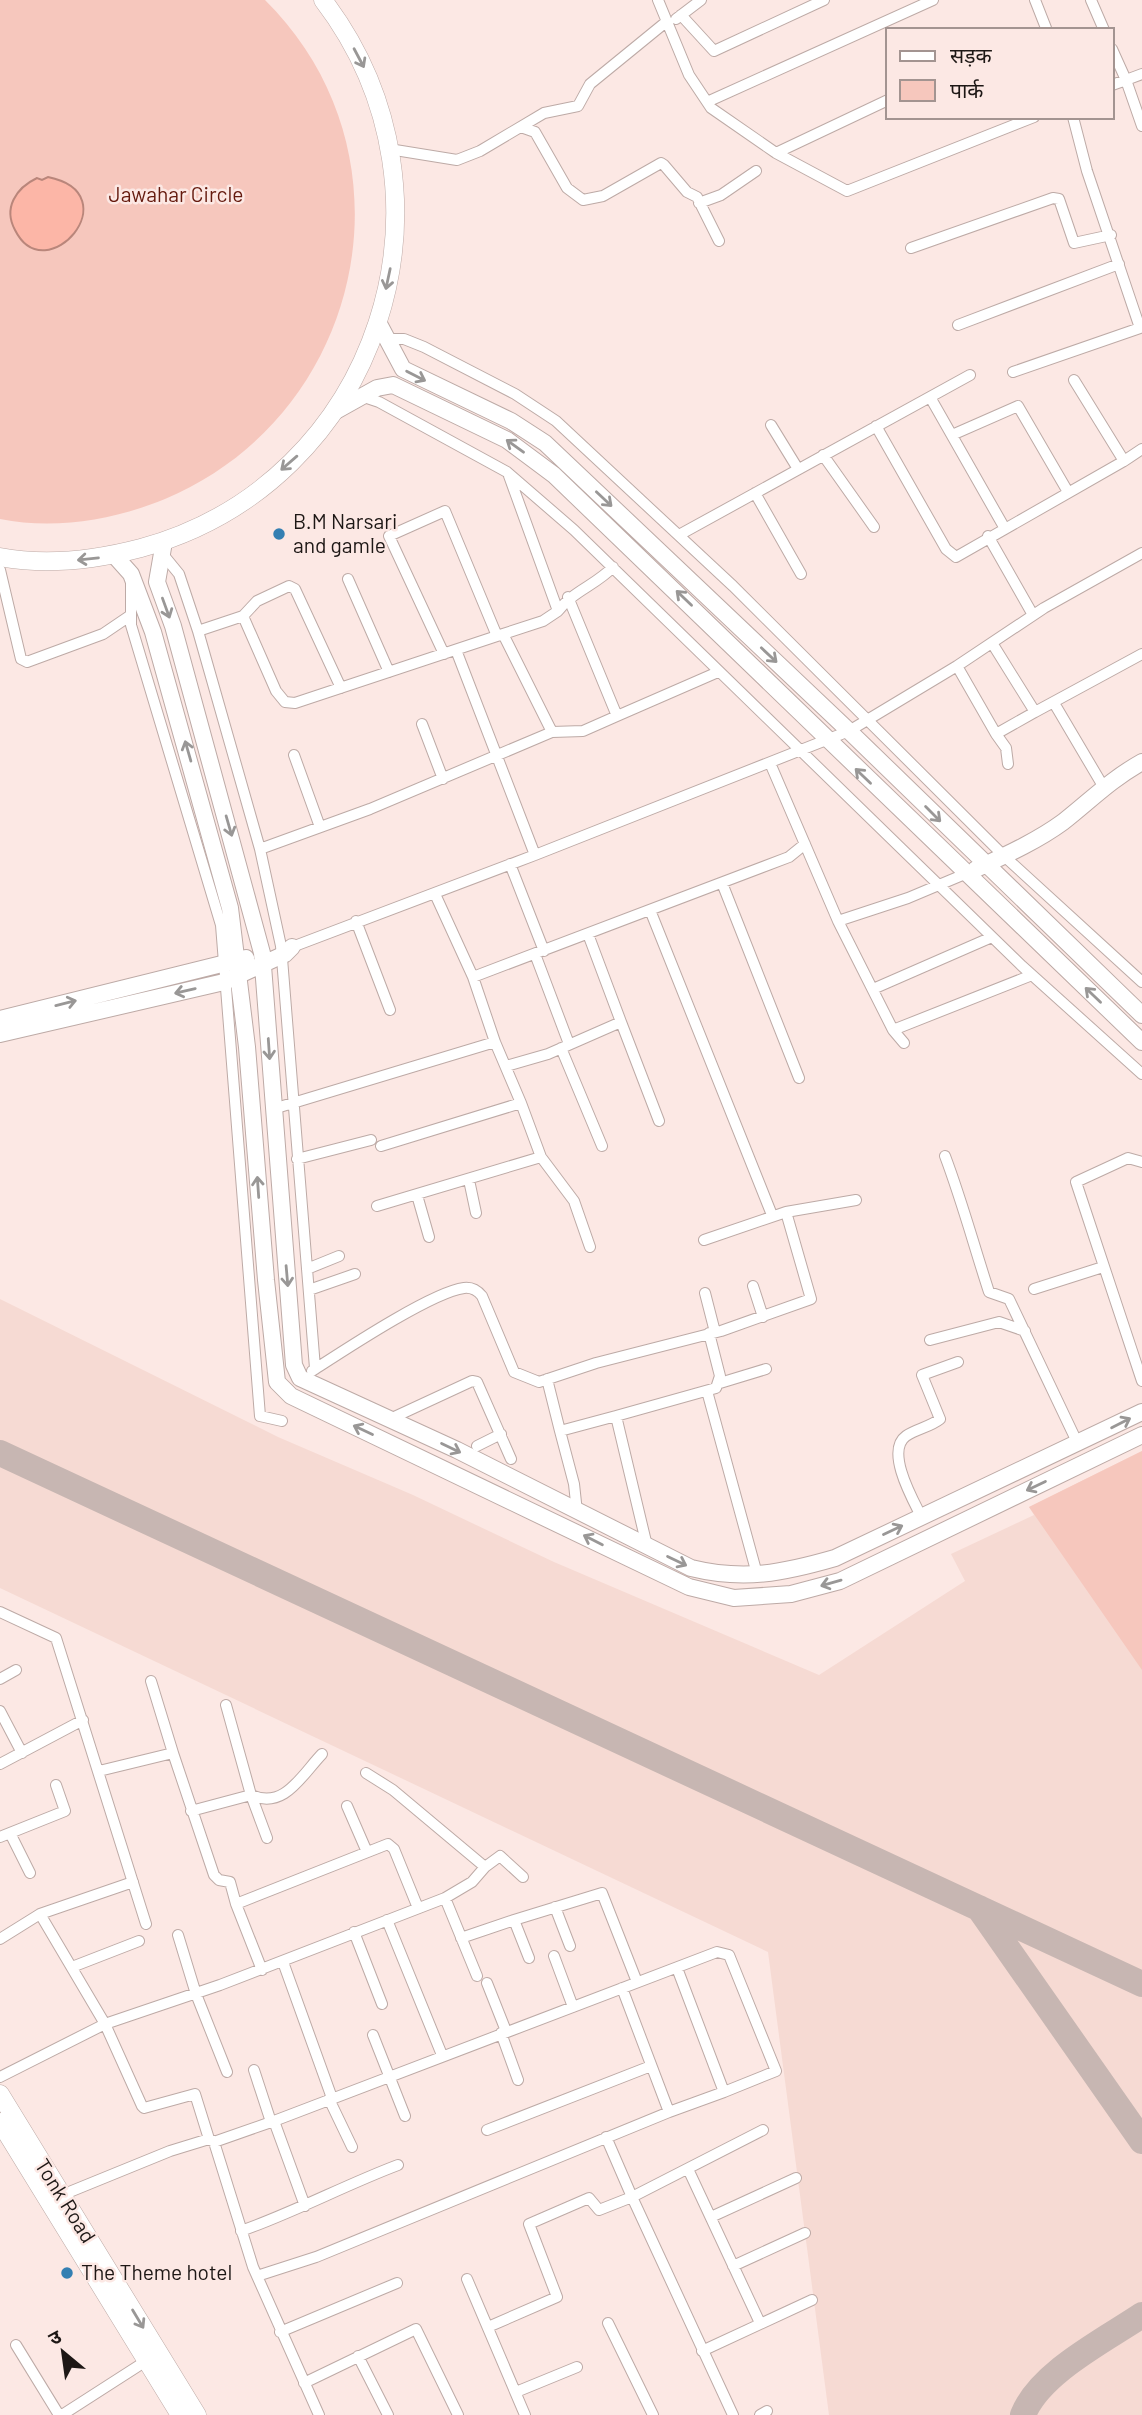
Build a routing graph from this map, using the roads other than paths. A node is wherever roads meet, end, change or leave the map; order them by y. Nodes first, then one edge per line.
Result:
1 (323, 0) edge
2 (701, 0) edge
3 (824, 0) edge
4 (933, 0) edge
5 (1035, 0) edge
6 (1091, 0) edge
7 (662, 2) edge
8 (681, 15) junction
9 (667, 24) junction
10 (1045, 28) edge
11 (1103, 28) edge
12 (1114, 53) edge
13 (1142, 74) edge
14 (1126, 80) junction
15 (1114, 84) edge
16 (886, 101) edge
17 (706, 102) junction
18 (1029, 119) edge
19 (1074, 119) edge
20 (1142, 126) edge
21 (521, 127) junction
22 (388, 149) junction
23 (776, 153) junction
24 (755, 171) dead end
25 (699, 204) junction
26 (1111, 235) junction
27 (719, 241) dead end
28 (911, 248) dead end
29 (1119, 264) junction
30 (378, 322) junction
31 (958, 325) dead end
32 (1141, 332) edge
33 (386, 339) junction
34 (1013, 373) dead end
35 (970, 375) dead end
36 (1074, 380) dead end
37 (362, 396) junction
38 (930, 397) junction
39 (334, 412) junction
40 (771, 425) dead end
41 (876, 426) junction
42 (952, 435) junction
43 (1142, 449) edge
44 (824, 455) junction
45 (1124, 461) junction
46 (798, 469) junction
47 (508, 472) junction
48 (1068, 492) junction
49 (755, 493) junction
50 (874, 527) dead end
51 (1004, 527) junction
52 (679, 535) junction
53 (988, 536) junction
54 (162, 547) junction
55 (1142, 553) edge
56 (114, 555) junction
57 (0, 557) edge
58 (612, 567) junction
59 (0, 570) edge
60 (131, 574) junction
61 (801, 574) dead end
62 (348, 579) dead end
63 (568, 597) junction
64 (558, 611) junction
65 (131, 615) junction
66 (1032, 615) junction
67 (243, 616) junction
68 (198, 631) junction
69 (500, 635) junction
70 (992, 643) junction
71 (456, 650) junction
72 (444, 654) junction
73 (1142, 654) edge
74 (957, 666) junction
75 (718, 671) junction
76 (389, 672) junction
77 (341, 688) junction
78 (1054, 703) junction
79 (1035, 712) junction
80 (617, 716) junction
81 (869, 721) junction
82 (422, 724) dead end
83 (849, 731) junction
84 (552, 732) junction
85 (996, 734) junction
86 (826, 740) junction
87 (801, 750) junction
88 (294, 755) dead end
89 (497, 756) junction
90 (1142, 762) edge
91 (770, 763) junction
92 (1008, 764) dead end
93 (443, 779) junction
94 (1103, 786) junction
95 (320, 827) junction
96 (805, 844) junction
97 (260, 849) junction
98 (535, 855) junction
99 (1003, 855) junction
100 (510, 864) junction
101 (984, 865) junction
102 (965, 874) junction
103 (722, 883) junction
104 (938, 885) junction
105 (435, 894) junction
106 (650, 910) junction
107 (838, 920) junction
108 (356, 922) junction
109 (588, 934) junction
110 (992, 937) junction
111 (285, 949) junction
112 (539, 952) junction
113 (262, 958) junction
114 (234, 966) junction
115 (1032, 975) junction
116 (474, 977) junction
117 (224, 982) junction
118 (1142, 982) edge
119 (873, 989) junction
120 (390, 1010) dead end
121 (1142, 1015) edge
122 (0, 1019) edge
123 (621, 1022) junction
124 (893, 1030) junction
125 (0, 1034) edge
126 (495, 1042) junction
127 (1142, 1042) edge
128 (904, 1043) dead end
129 (565, 1046) junction
130 (506, 1066) junction
131 (1142, 1074) edge
132 (799, 1078) dead end
133 (293, 1103) junction
134 (522, 1103) junction
135 (273, 1109) junction
136 (659, 1121) dead end
137 (602, 1146) dead end
138 (945, 1156) dead end
139 (541, 1157) junction
140 (297, 1159) junction
141 (1142, 1162) edge
142 (469, 1180) junction
143 (417, 1195) junction
144 (856, 1200) dead end
145 (377, 1206) dead end
146 (786, 1212) junction
147 (476, 1213) dead end
148 (772, 1215) junction
149 (429, 1237) dead end
150 (704, 1240) dead end
151 (590, 1247) dead end
152 (339, 1256) dead end
153 (1103, 1267) junction
154 (307, 1269) junction
155 (355, 1274) dead end
156 (753, 1286) dead end
157 (1034, 1289) dead end
158 (309, 1290) junction
159 (705, 1293) dead end
160 (763, 1317) junction
161 (1025, 1331) junction
162 (712, 1332) junction
163 (930, 1340) dead end
164 (958, 1362) dead end
165 (315, 1368) junction
166 (766, 1369) dead end
167 (300, 1378) junction
168 (547, 1379) junction
169 (1142, 1381) edge
170 (720, 1383) junction
171 (707, 1391) junction
172 (290, 1396) junction
173 (1142, 1412) edge
174 (616, 1416) junction
175 (390, 1419) junction
176 (282, 1421) dead end
177 (560, 1431) junction
178 (501, 1434) junction
179 (1142, 1435) edge
180 (477, 1446) dead end
181 (1075, 1446) junction
182 (511, 1459) dead end
183 (1080, 1464) junction
184 (577, 1512) junction
185 (921, 1516) junction
186 (931, 1536) junction
187 (647, 1546) junction
188 (757, 1574) junction
189 (0, 1612) edge
190 (16, 1670) dead end
191 (0, 1679) edge
192 (151, 1681) dead end
193 (226, 1705) dead end
194 (0, 1711) edge
195 (83, 1720) junction
196 (22, 1753) junction
197 (173, 1753) junction
198 (322, 1754) dead end
199 (0, 1764) edge
200 (99, 1771) junction
201 (366, 1773) dead end
202 (56, 1785) dead end
203 (251, 1795) junction
204 (346, 1806) dead end
205 (191, 1811) junction
206 (4, 1833) edge
207 (267, 1838) dead end
208 (368, 1852) junction
209 (485, 1867) junction
210 (30, 1873) dead end
211 (523, 1877) dead end
212 (133, 1882) junction
213 (445, 1898) junction
214 (236, 1903) junction
215 (555, 1907) junction
216 (418, 1908) junction
217 (40, 1914) junction
218 (387, 1920) junction
219 (514, 1920) junction
220 (146, 1924) dead end
221 (354, 1932) junction
222 (178, 1935) dead end
223 (461, 1938) junction
224 (0, 1939) edge
225 (139, 1941) dead end
226 (570, 1946) dead end
227 (554, 1956) dead end
228 (529, 1958) dead end
229 (283, 1962) junction
230 (72, 1967) junction
231 (677, 1968) junction
232 (262, 1970) junction
233 (477, 1976) dead end
234 (638, 1982) junction
235 (488, 1983) dead end
236 (622, 1988) junction
237 (196, 1993) junction
238 (382, 2004) dead end
239 (573, 2007) junction
240 (105, 2024) junction
241 (503, 2032) junction
242 (373, 2035) dead end
243 (442, 2055) junction
244 (651, 2066) junction
245 (254, 2070) dead end
246 (227, 2072) dead end
247 (389, 2075) junction
248 (0, 2077) edge
249 (518, 2080) dead end
250 (724, 2092) junction
251 (1, 2098) edge
252 (330, 2099) junction
253 (669, 2112) junction
254 (405, 2116) dead end
255 (272, 2121) junction
256 (0, 2122) edge
257 (487, 2130) dead end
258 (764, 2130) dead end
259 (606, 2137) junction
260 (212, 2141) junction
261 (352, 2147) dead end
262 (398, 2165) dead end
263 (688, 2169) junction
264 (796, 2178) dead end
265 (62, 2195) junction
266 (632, 2197) junction
267 (305, 2206) junction
268 (710, 2217) junction
269 (241, 2231) junction
270 (805, 2233) dead end
271 (733, 2266) junction
272 (257, 2276) junction
273 (467, 2279) dead end
274 (397, 2283) dead end
275 (812, 2300) dead end
276 (608, 2323) dead end
277 (760, 2323) junction
278 (488, 2327) junction
279 (280, 2332) junction
280 (16, 2345) dead end
281 (702, 2351) junction
282 (358, 2356) junction
283 (146, 2361) junction
284 (577, 2367) dead end
285 (304, 2383) junction
286 (516, 2392) junction
287 (172, 2412) edge
288 (60, 2415) edge
289 (197, 2415) edge
290 (319, 2415) edge
291 (387, 2415) edge
292 (458, 2415) edge
293 (525, 2415) edge
294 (653, 2415) edge
295 (733, 2415) edge

1 -> 22 main road
2 - 8 street
3 - 8 street
4 - 17 street
5 - 10 street
6 - 11 street
7 - 9 street
8 - 9 street
9 - 17 street
9 - 21 street
12 - 14 street
13 - 14 street
14 - 15 street
14 - 20 street
16 - 23 street
17 - 23 street
18 - 23 street
19 - 26 street
21 - 22 street
21 - 25 street
22 -> 30 main road
24 - 25 street
25 - 27 street
26 - 28 street
26 - 29 street
29 - 31 street
29 - 32 street
30 - 33 street
30 - 39 main road
32 - 34 street
33 - 52 street
33 -> 83 street
35 - 38 street
36 - 45 street
37 - 39 street
37 - 47 street
86 -> 37 street
38 - 41 street
38 - 42 street
39 -> 54 main road
40 - 46 street
41 - 44 street
41 - 53 street
42 - 48 street
42 - 51 street
43 - 45 street
44 - 46 street
44 - 50 street
45 - 48 street
46 - 49 street
47 - 58 street
47 - 64 street
48 - 51 street
49 - 52 street
49 - 61 street
51 - 53 street
52 - 81 street
53 - 66 street
54 - 56 main road
54 - 68 street
54 -> 113 street
55 - 66 street
56 -> 57 main road
56 - 60 street
58 - 63 street
58 - 75 street
59 - 65 street
60 - 65 street
114 -> 60 street
62 - 76 street
63 - 64 street
63 - 80 street
64 - 69 street
65 - 114 street
66 - 70 street
67 - 68 street
67 - 77 street
67 - 77 street
68 - 97 street
69 - 71 street
69 - 72 street
69 - 84 street
70 - 74 street
70 - 79 street
71 - 72 street
71 - 89 street
72 - 76 street
73 - 78 street
74 - 81 street
74 - 85 street
75 - 80 street
75 - 87 street
76 - 77 street
78 - 79 street
78 - 94 street
79 - 85 street
80 - 84 street
81 - 83 street
81 - 99 street
82 - 93 street
83 - 86 street
83 -> 101 street
84 - 89 street
85 - 92 street
86 - 87 street
102 -> 86 street
87 - 91 street
87 - 104 street
88 - 95 street
89 - 93 street
89 - 98 street
90 - 94 street
91 - 96 street
91 - 98 street
93 - 95 street
94 - 99 street
95 - 97 street
96 - 103 street
96 - 107 street
97 - 111 street
98 - 100 street
99 - 101 street
99 - 118 street
100 - 105 street
100 - 112 street
101 - 102 street
101 - 121 street
102 - 104 street
127 -> 102 street
103 - 106 street
103 - 132 street
104 - 107 street
104 - 110 street
105 - 108 street
105 - 116 street
106 - 109 street
106 - 148 street
107 - 119 street
108 - 111 street
108 - 120 street
109 - 112 street
109 - 123 street
110 - 115 street
110 - 119 street
111 - 113 street
111 - 133 street
112 - 116 street
112 - 129 street
113 - 114 street
113 -> 135 street
114 - 117 street
122 -> 114 street
172 -> 114 street
115 - 124 street
115 - 131 street
116 - 126 street
117 -> 125 street
117 - 176 street
119 - 124 street
123 - 129 street
123 - 136 street
124 - 128 street
126 - 130 street
126 - 133 street
129 - 130 street
129 - 137 street
130 - 134 street
133 - 135 street
133 - 140 street
134 - 139 street
134 - 140 street
135 -> 167 street
138 - 161 street
139 - 142 street
139 - 151 street
140 - 154 street
141 - 153 street
142 - 143 street
142 - 147 street
143 - 145 street
143 - 149 street
144 - 146 street
146 - 148 street
146 - 160 street
148 - 150 street
152 - 154 street
153 - 157 street
153 - 169 street
154 - 158 street
155 - 158 street
156 - 160 street
158 - 165 street
159 - 162 street
160 - 162 street
161 - 163 street
161 - 181 street
162 - 168 street
162 - 170 street
164 - 185 street
165 - 167 street
165 - 168 street
166 - 170 street
167 - 172 street
167 - 175 street
168 - 177 street
170 - 171 street
171 - 174 street
171 - 188 street
186 -> 172 street
181 -> 173 street
174 - 177 street
174 - 187 street
175 - 178 street
175 -> 184 street
177 - 184 street
178 - 180 street
178 - 182 street
179 - 183 street
181 - 183 street
181 - 185 street
183 -> 186 street
184 - 187 street
185 - 186 street
188 -> 185 street
187 -> 188 street
189 - 195 street
190 - 191 street
192 - 197 street
193 - 203 street
194 - 196 street
195 - 196 street
195 - 200 street
196 - 199 street
197 - 200 street
197 - 205 street
198 - 203 street
200 - 212 street
201 - 209 street
202 - 206 street
203 - 205 street
203 - 207 street
204 - 208 street
205 - 214 street
206 - 210 street
208 - 214 street
208 - 216 street
209 - 211 street
209 - 213 street
212 - 217 street
212 - 220 street
213 - 216 street
213 - 223 street
214 - 232 street
215 - 219 street
215 - 226 street
215 - 234 street
216 - 218 street
217 - 224 street
217 - 230 street
218 - 221 street
218 - 243 street
219 - 223 street
219 - 228 street
221 - 229 street
221 - 238 street
222 - 237 street
223 - 233 street
225 - 230 street
227 - 239 street
229 - 232 street
229 - 252 street
230 - 240 street
231 - 234 street
231 - 250 street
231 - 250 street
232 - 237 street
234 - 236 street
235 - 241 street
236 - 239 street
236 - 244 street
237 - 240 street
237 - 246 street
239 - 241 street
240 - 248 street
240 - 260 street
241 - 243 street
241 - 249 street
242 - 247 street
243 - 247 street
244 - 253 street
244 - 257 street
245 - 255 street
247 - 252 street
247 - 254 street
250 - 253 street
251 - 265 main road, Tonk Road
252 - 255 street
252 - 261 street
253 - 259 street
255 - 260 street
255 - 267 street
256 - 283 main road, Tonk Road
258 - 263 street
259 - 266 street
259 - 272 street
260 - 265 street
260 - 269 street
262 - 267 street
263 - 266 street
263 - 268 street
264 - 268 street
265 -> 289 main road, Tonk Road
266 - 278 street
266 - 281 street
267 - 269 street
268 - 271 street
269 - 272 street
270 - 271 street
271 - 277 street
272 - 279 street
273 - 278 street
274 - 279 street
275 - 277 street
276 - 294 street
277 - 281 street
278 - 286 street
279 - 285 street
280 - 288 street
281 - 295 street
282 - 285 street
282 - 291 street
282 - 292 street
283 - 287 main road, Tonk Road
283 - 288 street
284 - 286 street
285 - 290 street
286 - 293 street

